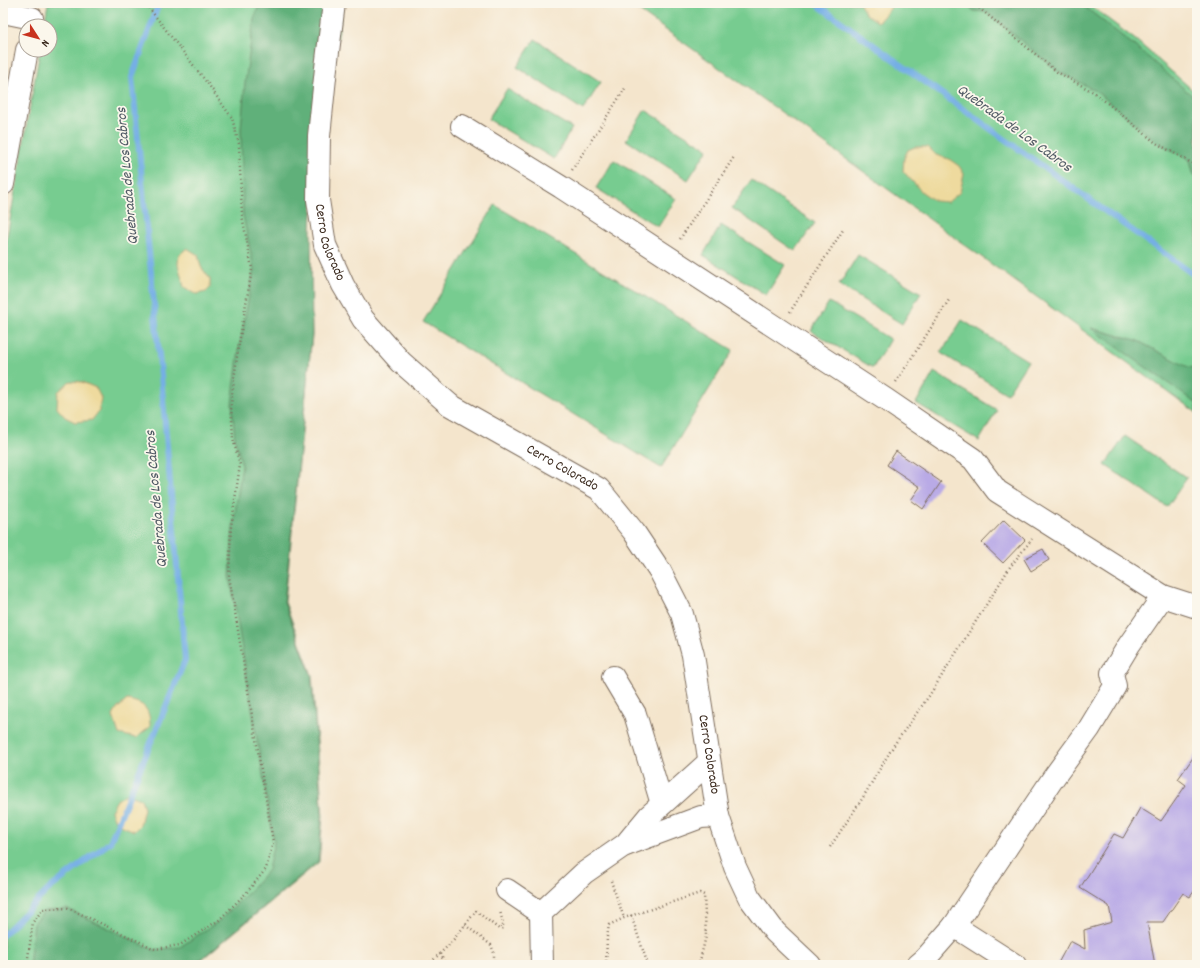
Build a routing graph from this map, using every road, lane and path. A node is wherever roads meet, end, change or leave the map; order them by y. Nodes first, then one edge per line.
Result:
1 (145, 3) edge
2 (334, 3) edge
3 (973, 3) edge
4 (3, 12) edge
5 (33, 16) edge
6 (26, 58) edge
7 (626, 87) dead end
8 (462, 126) dead end
9 (734, 157) dead end
10 (1197, 166) edge
11 (3, 184) edge
12 (561, 187) junction
13 (843, 230) dead end
14 (669, 256) junction
15 (949, 300) dead end
16 (778, 329) junction
17 (885, 399) junction
18 (1034, 536) dead end
19 (1163, 596) junction
20 (1197, 606) edge
21 (613, 677) dead end
22 (709, 762) junction
23 (662, 804) junction
24 (718, 816) junction
25 (623, 846) junction
26 (830, 847) dead end
27 (604, 860) junction
28 (507, 890) joint
29 (541, 913) junction
30 (631, 915) junction
31 (624, 918) junction
32 (465, 925) junction
33 (954, 926) junction
34 (440, 954) junction
35 (27, 965) edge
36 (428, 965) edge
37 (446, 965) edge
38 (494, 965) edge
39 (542, 965) edge
40 (606, 965) edge
41 (648, 965) edge
42 (700, 965) edge
43 (810, 965) edge
44 (918, 965) edge
45 (937, 965) edge
46 (1015, 965) edge

1 - 35 path
2 - 22 street, Cerro Colorado
3 - 10 path
4 - 5 street
6 - 11 street
7 - 12 path
8 - 12 street
9 - 14 path
12 - 14 street
13 - 16 path
14 - 16 street
15 - 17 path
16 - 17 street
17 - 19 street
18 - 26 path
19 - 20 street
19 - 33 street
21 - 23 street
22 - 23 street
22 - 24 street, Cerro Colorado
23 - 25 street
24 - 25 street
24 - 43 street, Cerro Colorado
25 - 27 street
27 - 29 street
27 - 31 path
28 - 29 street
28 - 32 path
29 - 39 street
30 - 31 path
30 - 41 path
30 - 42 path
31 - 40 path
32 - 34 path
32 - 38 path
33 - 44 street
33 - 45 street
33 - 46 street
34 - 36 path
34 - 37 path

